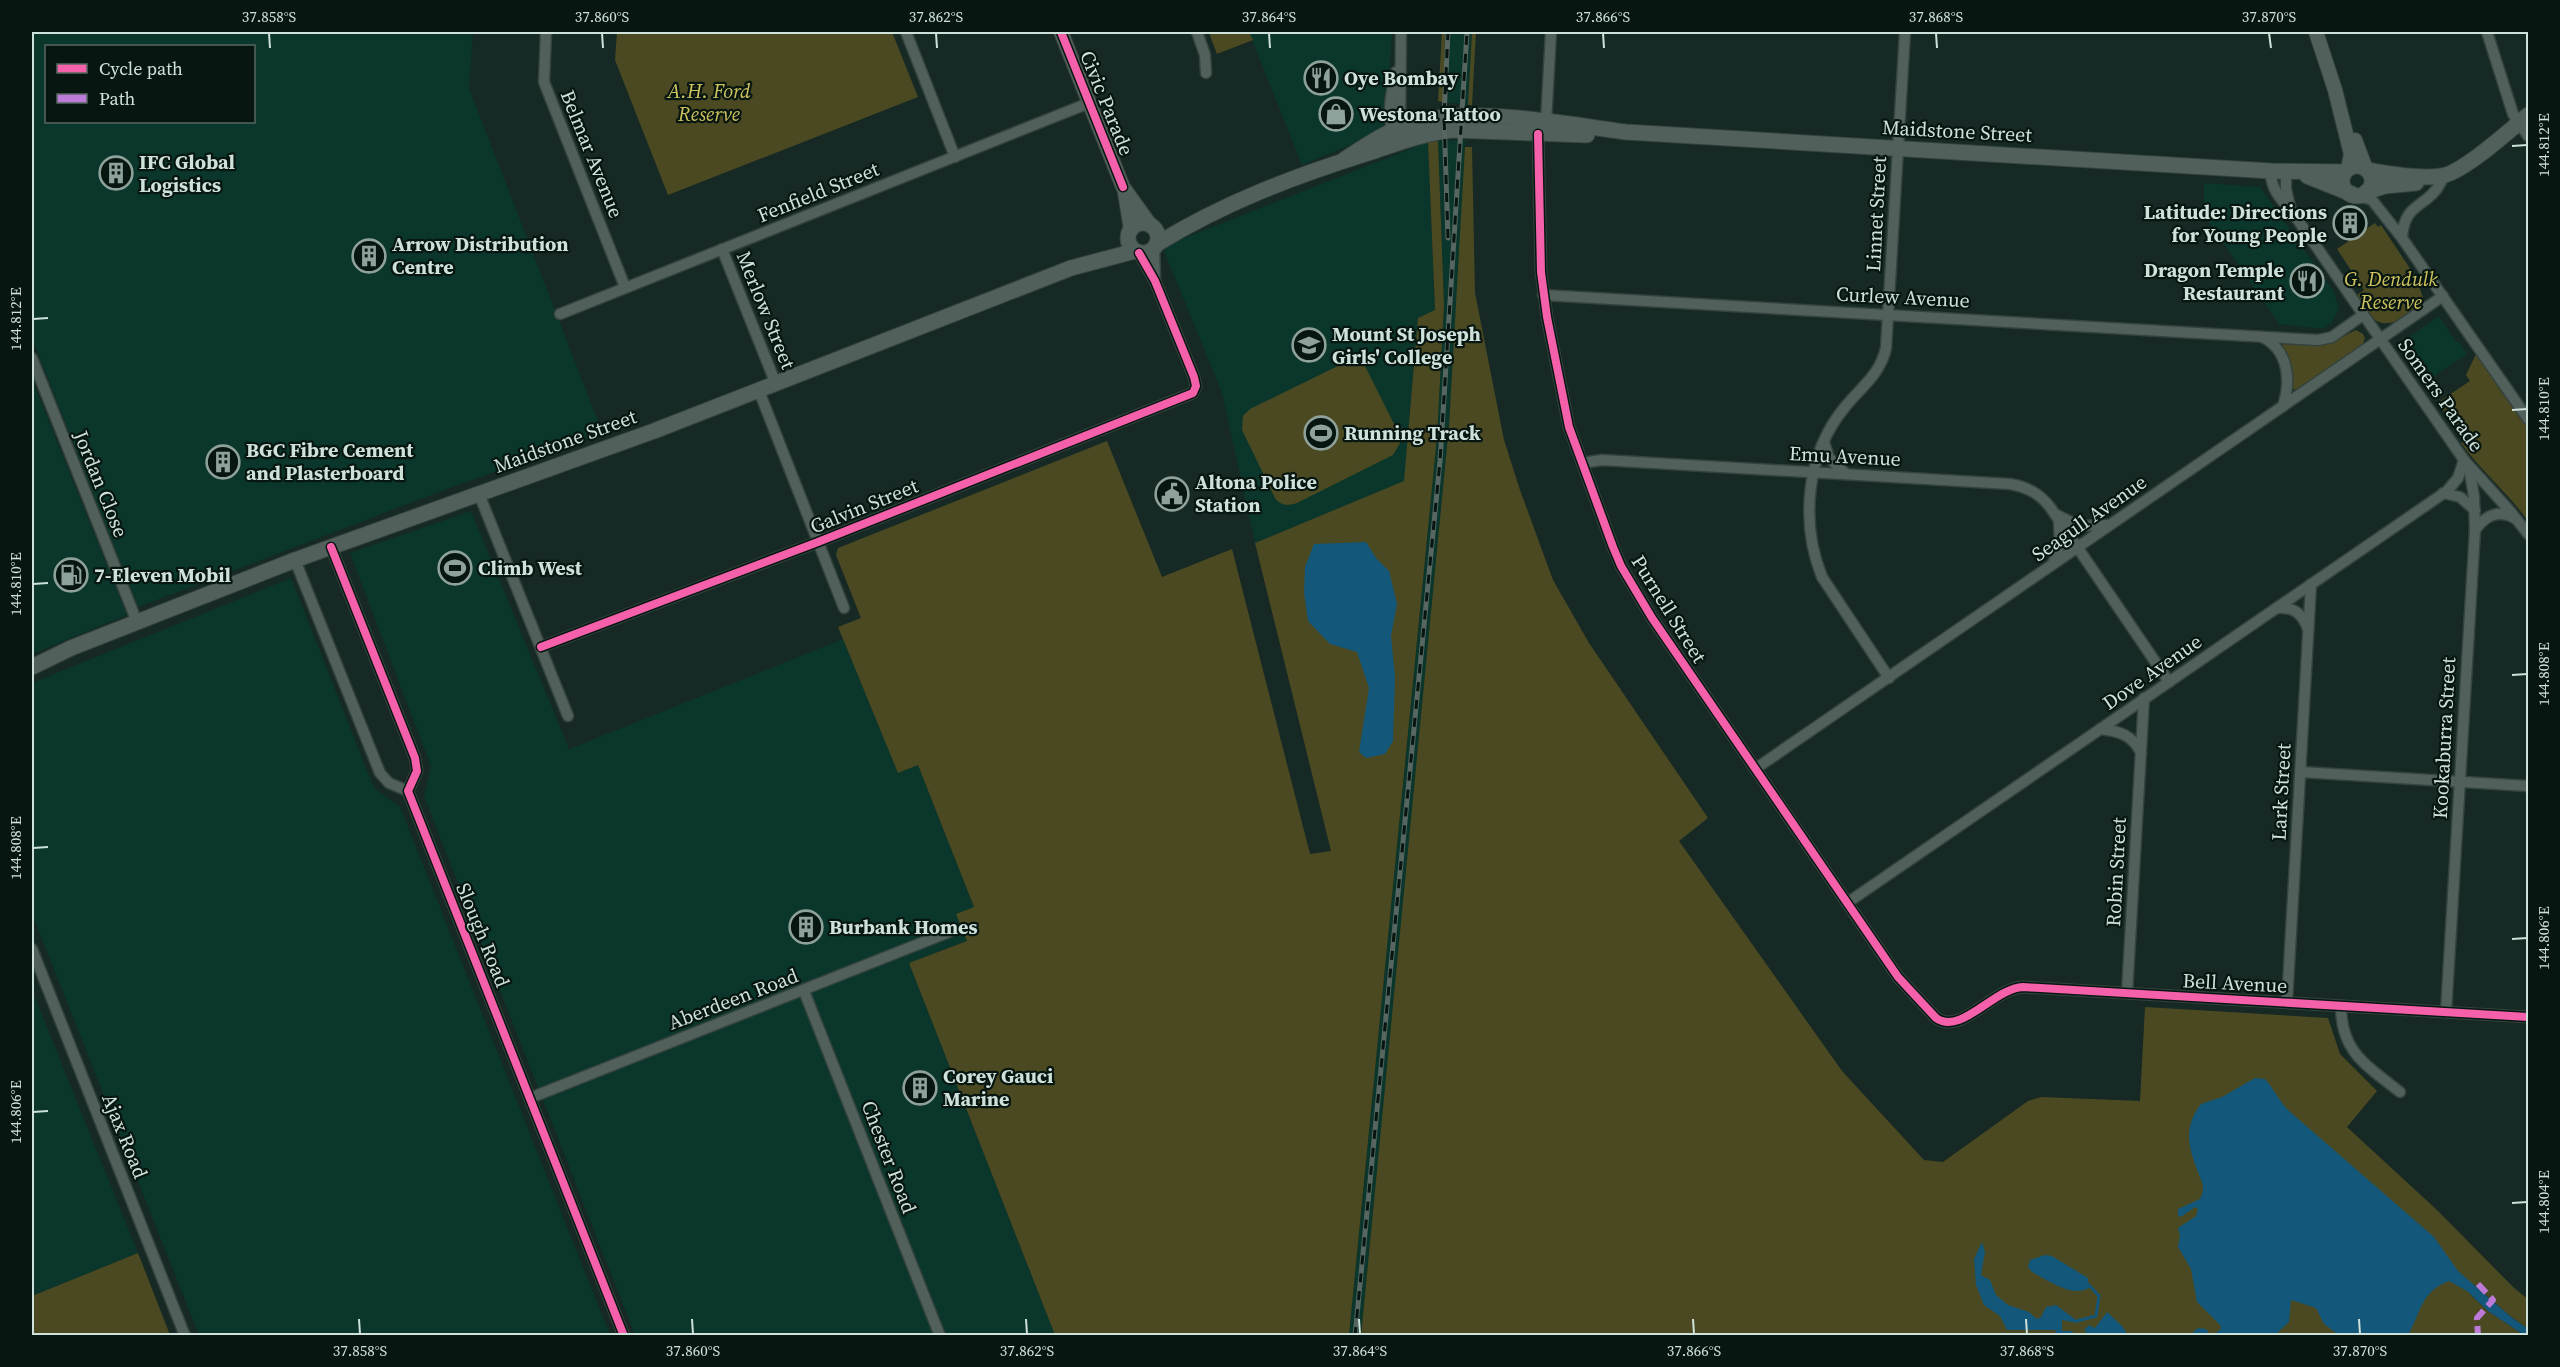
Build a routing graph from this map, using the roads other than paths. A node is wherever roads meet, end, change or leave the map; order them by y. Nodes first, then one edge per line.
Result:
1 (546, 32) edge
2 (906, 32) edge
3 (1061, 32) edge
4 (1197, 32) edge
5 (1401, 32) edge
6 (1551, 32) edge
7 (1905, 32) edge
8 (2316, 32) edge
9 (2487, 32) edge
10 (1206, 73) dead end
11 (2335, 90) junction
12 (1089, 103) junction
13 (2524, 119) edge
14 (1542, 128) junction
15 (1397, 134) junction
16 (2529, 136) edge
17 (1898, 148) junction
18 (955, 157) junction
19 (2466, 163) junction
20 (2366, 169) junction
21 (2347, 170) junction
22 (2278, 171) junction
23 (2441, 182) junction
24 (1124, 187) junction
25 (2358, 194) junction
26 (2413, 209) junction
27 (2291, 210) junction
28 (1213, 211) junction
29 (2383, 214) junction
30 (1152, 226) junction
31 (1130, 231) junction
32 (2402, 238) junction
33 (1155, 246) junction
34 (722, 249) junction
35 (1137, 252) junction
36 (1071, 268) junction
37 (1155, 281) junction
38 (625, 287) junction
39 (1543, 295) junction
40 (2443, 296) junction
41 (560, 314) dead end
42 (1889, 315) junction
43 (2362, 315) junction
44 (2261, 336) junction
45 (2380, 339) junction
46 (32, 358) edge
47 (776, 384) junction
48 (759, 391) junction
49 (2282, 407) junction
50 (2529, 418) edge
51 (1824, 442) junction
52 (1582, 463) junction
53 (2467, 464) junction
54 (1813, 472) junction
55 (1846, 474) junction
56 (2443, 493) junction
57 (479, 494) junction
58 (2475, 510) junction
59 (2054, 513) junction
60 (2519, 521) junction
61 (2109, 525) junction
62 (2475, 530) junction
63 (2529, 534) edge
64 (818, 542) junction
65 (331, 547) junction
66 (2077, 548) junction
67 (295, 560) junction
68 (2053, 565) junction
69 (2311, 584) junction
70 (844, 608) dead end
71 (2276, 608) junction
72 (137, 622) junction
73 (2308, 629) junction
74 (541, 647) junction
75 (71, 648) junction
76 (32, 658) edge
77 (32, 667) edge
78 (1890, 678) junction
79 (2169, 682) junction
80 (2144, 698) junction
81 (568, 716) dead end
82 (2100, 729) junction
83 (2141, 753) junction
84 (1755, 769) junction
85 (2301, 772) junction
86 (2460, 781) junction
87 (2529, 786) edge
88 (408, 791) junction
89 (1847, 903) junction
90 (949, 932) dead end
91 (32, 950) edge
92 (804, 991) junction
93 (2127, 993) junction
94 (2287, 1002) junction
95 (2341, 1006) junction
96 (2446, 1012) junction
97 (2529, 1017) edge
98 (1950, 1023) joint
99 (2400, 1092) dead end
100 (530, 1098) junction
101 (185, 1335) edge
102 (624, 1335) edge
103 (940, 1335) edge

1 - 38 street, Belmar Avenue
2 - 18 street
3 - 12 street, Civic Parade
4 - 10 street
5 - 15 street
6 - 14 street, Purnell Street
7 - 17 street, Linnet Street
8 - 11 street
9 - 13 street
11 - 20 street
11 - 21 street
12 - 18 street, Fenfield Street
12 - 24 street, Civic Parade
13 - 16 street
13 - 19 main road
14 - 15 main road, Maidstone Street
14 - 17 main road, Maidstone Street
14 - 39 street, Purnell Street
15 - 28 main road, Maidstone Street
17 - 22 main road, Maidstone Street
17 - 42 street, Linnet Street
18 - 34 street, Fenfield Street
19 - 20 main road
19 - 23 main road
20 - 21 main road
20 - 25 main road
21 - 22 main road, Maidstone Street
21 - 25 main road
22 - 25 main road, Maidstone Street
22 - 27 street, Somers Parade
22 - 27 street, Somers Parade
23 - 25 main road
23 - 26 street
24 - 30 street, Civic Parade
24 - 31 street, Civic Parade
25 - 29 street
26 - 29 street
26 - 32 street
27 - 43 street, Somers Parade
28 - 30 main road, Maidstone Street
28 - 33 main road, Maidstone Street
29 - 32 street
30 - 31 main road
30 - 33 main road
31 - 35 main road
31 - 36 main road, Maidstone Street
32 - 40 street
33 - 35 main road
33 - 37 street
34 - 38 street, Fenfield Street
34 - 47 street, Merlow Street
35 - 36 main road, Maidstone Street
35 - 37 street
36 - 47 main road, Maidstone Street
37 - 64 street, Galvin Street
38 - 41 street, Fenfield Street
39 - 42 street, Curlew Avenue
39 - 52 street, Purnell Street
40 - 45 street, Seagull Avenue
40 - 50 street
42 - 44 street, Curlew Avenue
42 - 51 street, Linnet Street
43 - 44 street, Curlew Avenue
43 - 45 street, Somers Parade
44 - 49 street
45 - 49 street, Seagull Avenue
45 - 53 street, Somers Parade
46 - 72 street, Jordan Close
47 - 48 main road, Maidstone Street
48 - 57 main road, Maidstone Street
48 - 64 street
49 - 61 street, Seagull Avenue
51 - 54 street, Linnet Street
51 - 55 street
52 - 54 street, Emu Avenue
52 - 84 street, Purnell Street
53 - 56 street, Dove Avenue
53 - 58 street, Kookaburra Street
53 - 60 street, Somers Parade
54 - 55 street, Emu Avenue
54 - 78 street, Linnet Street
55 - 59 street, Emu Avenue
56 - 58 street
56 - 69 street, Dove Avenue
57 - 65 main road, Maidstone Street
57 - 74 street
58 - 62 street, Kookaburra Street
59 - 61 street
59 - 66 street, Emu Avenue
59 - 68 street
60 - 62 street
60 - 63 street, Somers Parade
61 - 66 street, Seagull Avenue
62 - 86 street, Kookaburra Street
64 - 70 street
64 - 74 street, Galvin Street
65 - 67 main road, Maidstone Street
65 - 88 street
66 - 68 street, Seagull Avenue
66 - 79 street, Emu Avenue
67 - 72 main road, Maidstone Street
67 - 88 street
68 - 78 street, Seagull Avenue
69 - 71 street, Dove Avenue
69 - 73 street, Lark Street
71 - 73 street
71 - 79 street, Dove Avenue
72 - 75 main road, Maidstone Street
73 - 85 street, Lark Street
74 - 81 street
75 - 76 main road, Maidstone Street
75 - 77 main road, Maidstone Street
78 - 84 street, Seagull Avenue
79 - 80 street, Dove Avenue
80 - 82 street, Dove Avenue
80 - 83 street, Robin Street
82 - 83 street
82 - 89 street, Dove Avenue
83 - 93 street, Robin Street
84 - 89 street, Purnell Street
85 - 86 street
85 - 94 street, Lark Street
86 - 87 street
86 - 96 street, Kookaburra Street
88 - 100 street, Slough Road
89 - 98 street, Purnell Street
90 - 92 street, Aberdeen Road
91 - 101 street, Ajax Road
92 - 100 street, Aberdeen Road
92 - 103 street, Chester Road
93 - 94 street, Bell Avenue
93 - 98 street, Bell Avenue
94 - 95 street, Bell Avenue
95 - 96 street, Bell Avenue
95 - 99 street
96 - 97 street, Bell Avenue
100 - 102 street, Slough Road

